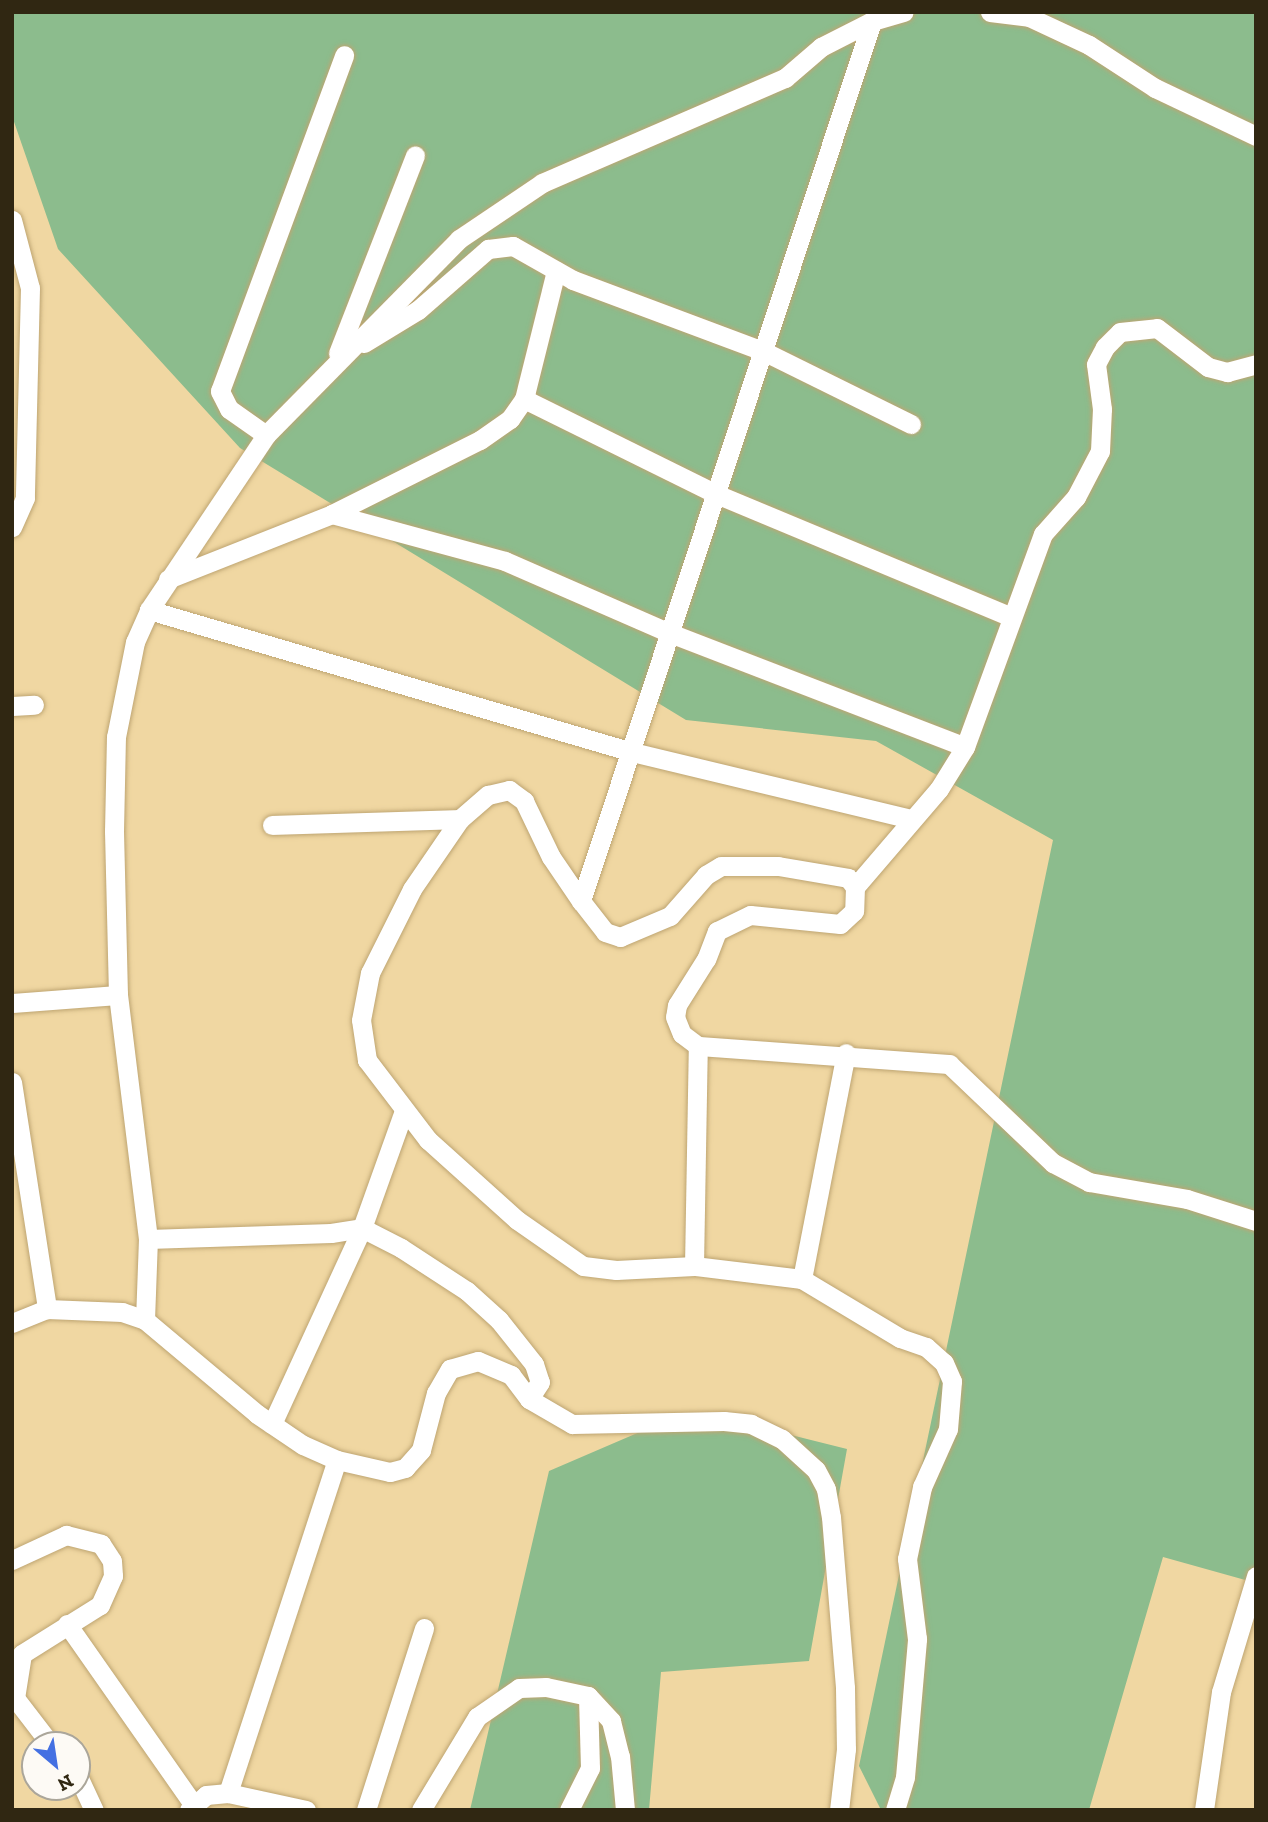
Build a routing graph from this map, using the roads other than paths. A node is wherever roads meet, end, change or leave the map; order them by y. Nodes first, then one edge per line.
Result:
1 (904, 12) edge
2 (990, 12) edge
3 (872, 21) junction
4 (344, 55) dead end
5 (1256, 136) edge
6 (415, 156) dead end
7 (12, 220) edge
8 (556, 271) junction
9 (763, 351) junction
10 (335, 360) junction
11 (1256, 364) edge
12 (524, 400) junction
13 (911, 424) dead end
14 (266, 435) junction
15 (716, 494) junction
16 (332, 514) junction
17 (12, 527) edge
18 (169, 579) junction
19 (149, 610) junction
20 (1011, 617) junction
21 (670, 633) junction
22 (34, 705) dead end
23 (12, 706) edge
24 (965, 747) junction
25 (632, 752) junction
26 (460, 819) junction
27 (911, 819) junction
28 (272, 825) dead end
29 (855, 887) junction
30 (581, 901) junction
31 (118, 995) junction
32 (12, 1003) edge
33 (698, 1046) junction
34 (846, 1053) junction
35 (12, 1082) edge
36 (404, 1111) junction
37 (1256, 1221) edge
38 (362, 1228) junction
39 (148, 1239) junction
40 (694, 1265) junction
41 (802, 1279) junction
42 (47, 1309) junction
43 (145, 1320) junction
44 (12, 1323) edge
45 (529, 1399) junction
46 (272, 1424) junction
47 (337, 1460) junction
48 (12, 1560) edge
49 (1256, 1576) edge
50 (67, 1624) junction
51 (424, 1628) dead end
52 (588, 1696) junction
53 (40, 1731) edge
54 (228, 1793) junction
55 (191, 1807) edge
56 (306, 1810) edge
57 (366, 1810) edge
58 (421, 1810) edge
59 (569, 1810) edge
60 (625, 1810) edge
61 (839, 1810) edge
62 (895, 1810) edge
63 (1204, 1810) edge

1 - 3 street
2 - 5 street
3 - 9 street
3 - 10 street
4 - 14 street
6 - 10 street
7 - 17 street
8 - 9 street
8 - 10 street
8 - 12 street
9 - 13 street
9 - 15 street
10 - 14 street
11 - 20 street
12 - 15 street
12 - 16 street
14 - 18 street
15 - 20 street
15 - 21 street
16 - 18 street
16 - 21 street
18 - 19 street
19 - 25 street
19 - 31 street
20 - 24 street
21 - 24 street
21 - 25 street
22 - 23 street
24 - 27 street
25 - 27 street
25 - 30 street
26 - 28 street
26 - 30 street
26 - 36 street
27 - 29 street
29 - 30 street
29 - 33 street
31 - 32 street
31 - 39 street
33 - 34 street
33 - 40 street
34 - 37 street
34 - 41 street
35 - 42 street
36 - 38 street
36 - 40 street
38 - 39 street
38 - 45 street
38 - 46 street
39 - 43 street
40 - 41 street
41 - 62 street
42 - 43 street
42 - 44 street
43 - 46 street
45 - 47 street
45 - 61 street
46 - 47 street
47 - 54 street
48 - 50 street
49 - 63 street
50 - 53 street
50 - 55 street
51 - 57 street
52 - 58 street
52 - 59 street
52 - 60 street
54 - 55 street
54 - 56 street

